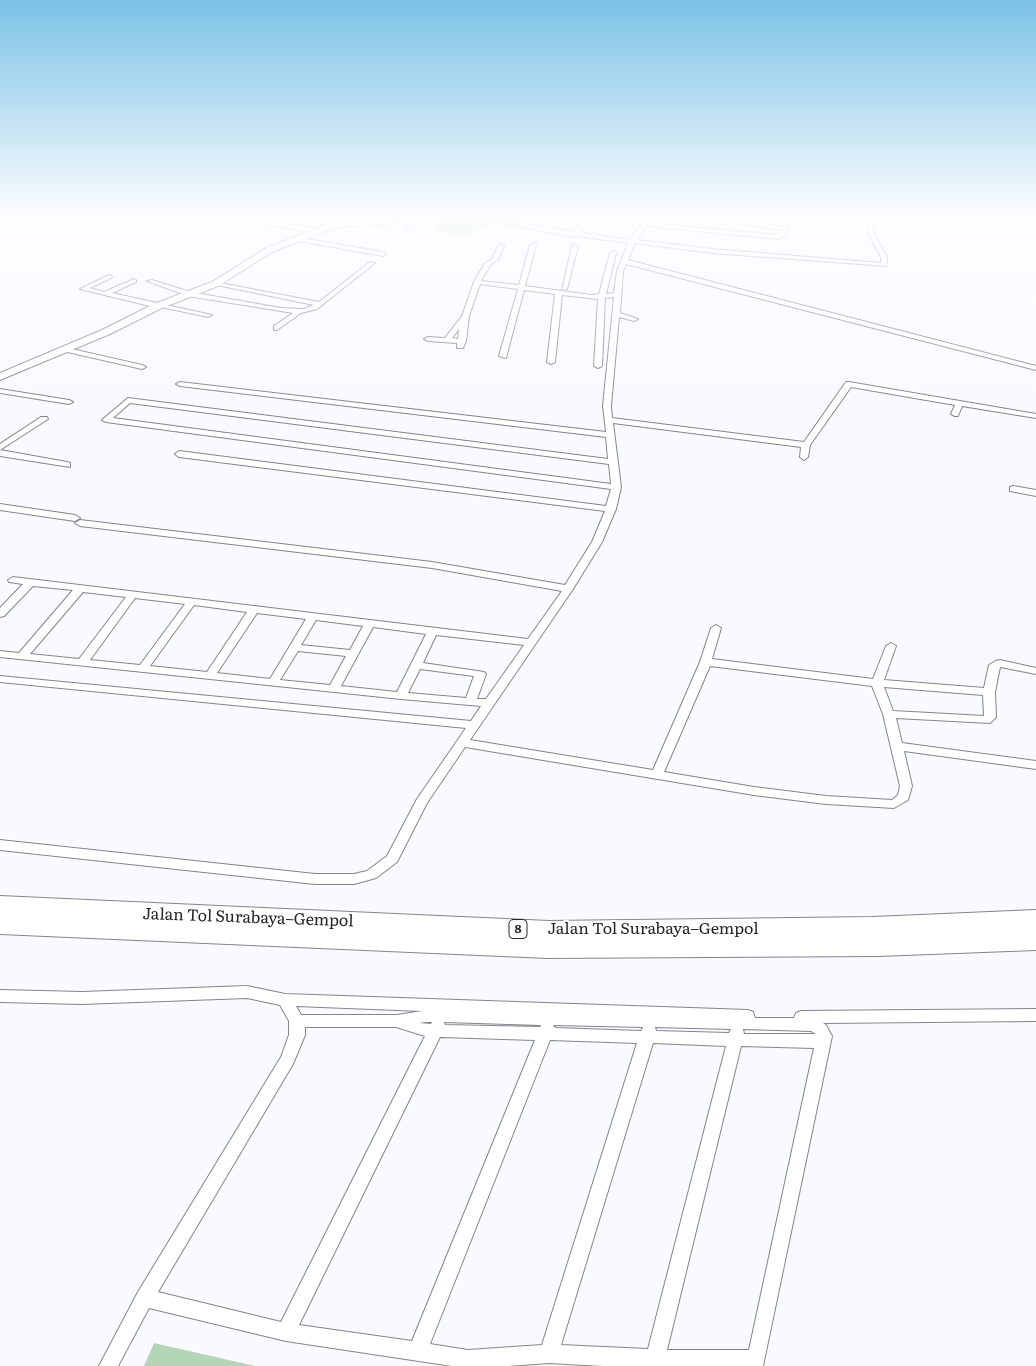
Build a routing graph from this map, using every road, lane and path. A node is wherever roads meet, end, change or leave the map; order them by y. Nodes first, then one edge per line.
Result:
1 (107, 278) edge
2 (224, 278) edge
3 (353, 278) edge
4 (524, 278) edge
5 (566, 278) edge
6 (610, 278) edge
7 (616, 278) edge
8 (688, 278) edge
9 (134, 280) dead end
10 (479, 280) joint
11 (150, 282) dead end
12 (214, 284) junction
13 (522, 285) junction
14 (562, 291) junction
15 (188, 293) junction
16 (105, 294) junction
17 (608, 295) junction
18 (298, 301) junction
19 (319, 304) junction
20 (155, 305) junction
21 (281, 310) junction
22 (298, 312) junction
23 (616, 314) junction
24 (208, 315) dead end
25 (465, 316) junction
26 (634, 319) dead end
27 (277, 328) dead end
28 (428, 339) dead end
29 (447, 340) junction
30 (66, 349) junction
31 (503, 356) dead end
32 (551, 362) dead end
33 (598, 366) dead end
34 (142, 367) dead end
35 (1036, 368) edge
36 (0, 377) edge
37 (180, 384) dead end
38 (0, 391) edge
39 (69, 402) dead end
40 (960, 402) junction
41 (955, 414) dead end
42 (1036, 416) edge
43 (44, 419) dead end
44 (608, 420) junction
45 (610, 435) junction
46 (806, 445) junction
47 (0, 448) edge
48 (0, 453) edge
49 (179, 454) dead end
50 (804, 457) dead end
51 (614, 462) junction
52 (67, 465) dead end
53 (616, 487) junction
54 (1013, 489) dead end
55 (1036, 493) edge
56 (0, 507) edge
57 (610, 509) junction
58 (13, 580) dead end
59 (31, 582) junction
60 (81, 588) junction
61 (568, 589) junction
62 (133, 594) junction
63 (192, 601) junction
64 (254, 609) junction
65 (0, 614) edge
66 (313, 616) junction
67 (370, 623) junction
68 (716, 628) dead end
69 (433, 631) junction
70 (530, 643) junction
71 (891, 646) dead end
72 (295, 647) junction
73 (0, 654) edge
74 (353, 654) junction
75 (22, 656) junction
76 (706, 662) junction
77 (82, 663) junction
78 (416, 665) junction
79 (143, 669) junction
80 (1036, 671) edge
81 (210, 676) junction
82 (0, 679) edge
83 (273, 683) junction
84 (877, 683) junction
85 (334, 689) junction
86 (989, 692) junction
87 (401, 696) junction
88 (470, 701) junction
89 (489, 703) junction
90 (889, 714) junction
91 (473, 725) junction
92 (462, 743) junction
93 (897, 746) junction
94 (1036, 766) edge
95 (657, 775) junction
96 (0, 844) edge
97 (0, 906) edge
98 (1036, 920) edge
99 (0, 924) edge
100 (1036, 940) edge
101 (0, 996) edge
102 (285, 1000) junction
103 (1036, 1014) edge
104 (297, 1021) junction
105 (438, 1023) junction
106 (547, 1026) junction
107 (649, 1029) junction
108 (737, 1031) junction
109 (144, 1298) junction
110 (286, 1332) junction
111 (418, 1351) junction
112 (549, 1354) junction
113 (655, 1359) junction
114 (108, 1366) edge

1 - 16 street
2 - 12 main road
3 - 19 street
4 - 13 street
5 - 14 street
6 - 17 street
7 - 17 street
8 - 35 street
9 - 16 street
10 - 13 street
10 - 25 street
11 - 15 street
12 - 15 main road
12 - 18 street
13 - 14 street
13 - 31 street
14 - 17 street
14 - 32 street
15 - 20 main road
15 - 21 street
16 - 20 street
17 - 23 street
17 - 33 street
18 - 19 street
18 - 21 street
19 - 22 street
20 - 24 street
20 - 30 main road
21 - 22 street
22 - 27 street
23 - 26 street
23 - 44 street
25 - 29 street
25 - 29 street
28 - 29 street
30 - 34 street
30 - 36 main road
37 - 45 street
38 - 39 street
40 - 41 street
40 - 42 street
40 - 46 street
43 - 47 street
44 - 45 street
44 - 46 street
45 - 51 street
46 - 50 street
48 - 52 street
49 - 57 street
51 - 53 street
51 - 53 street
53 - 57 street
54 - 55 street
56 - 61 street
57 - 61 street
58 - 59 street
59 - 60 street
59 - 65 street
60 - 62 street
60 - 75 street
61 - 70 street
62 - 63 street
62 - 77 street
63 - 64 street
63 - 79 street
64 - 66 street
64 - 81 street
66 - 67 street
66 - 72 street
67 - 69 street
67 - 74 street
68 - 76 street
69 - 70 street
69 - 78 street
70 - 89 street
71 - 84 street
72 - 74 street
72 - 83 street
73 - 75 street
74 - 85 street
75 - 77 street
76 - 84 street
76 - 95 street
77 - 79 street
78 - 87 street
78 - 88 street
79 - 81 street
80 - 86 street
81 - 83 street
82 - 91 street
83 - 85 street
84 - 86 street
84 - 90 street
85 - 87 street
86 - 90 street
87 - 88 street
88 - 89 street
89 - 91 street
90 - 93 street
91 - 92 street
92 - 95 street
92 - 96 street
93 - 94 street
93 - 95 street
97 - 98 highway, Jalan Tol Surabaya–Gempol / 8
99 - 100 highway, Jalan Tol Surabaya–Gempol / 8
101 - 102 street
102 - 103 street
102 - 104 street
104 - 105 street
104 - 109 street
105 - 106 street
105 - 110 street
106 - 107 street
106 - 111 street
107 - 108 street
107 - 112 street
108 - 113 street
108 - 113 street
109 - 110 street
109 - 114 street
110 - 111 street
111 - 112 street
112 - 113 street

